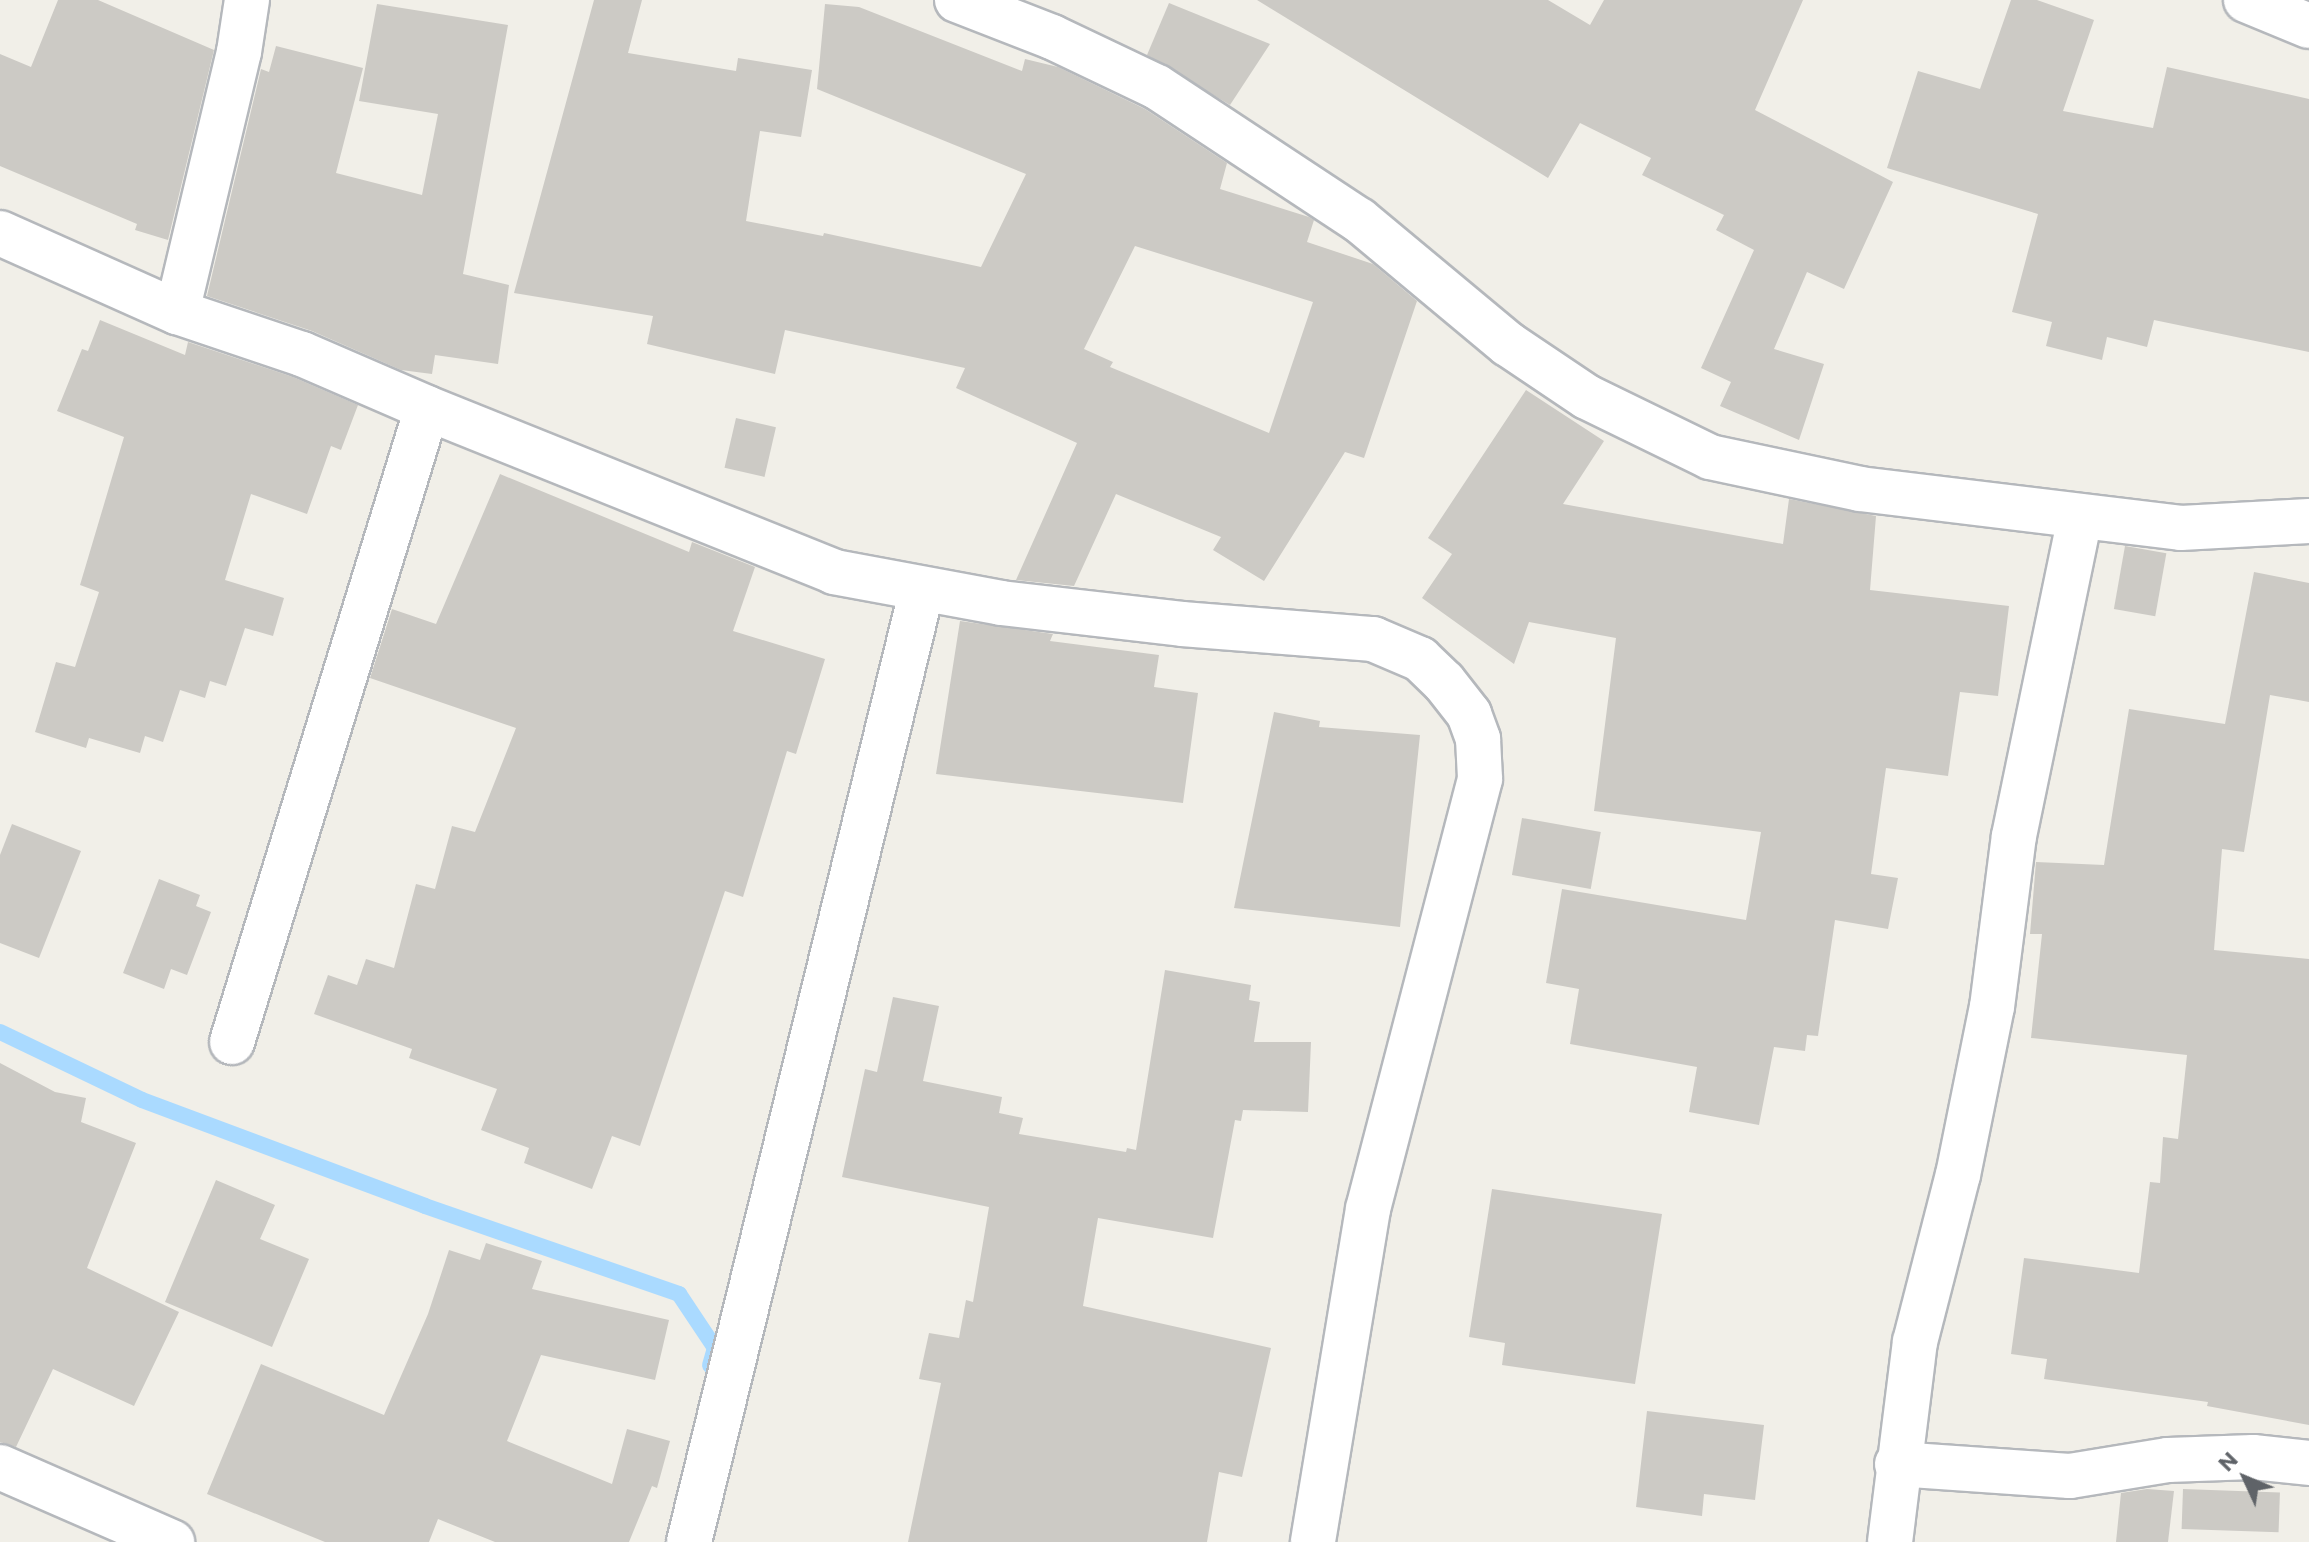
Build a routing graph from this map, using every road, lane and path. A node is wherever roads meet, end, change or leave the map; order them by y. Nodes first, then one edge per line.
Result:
1 (247, 0) edge
2 (957, 0) edge
3 (2246, 0) edge
4 (2309, 26) edge
5 (0, 233) edge
6 (177, 312) junction
7 (427, 408) junction
8 (2080, 517) junction
9 (2309, 521) edge
10 (922, 589) junction
11 (232, 1042) dead end
12 (2309, 1463) edge
13 (1897, 1464) junction
14 (0, 1467) edge
15 (172, 1542) edge
16 (689, 1542) edge
17 (1313, 1542) edge
18 (1890, 1542) edge

1 - 6 street
2 - 8 street
3 - 4 street
5 - 6 street
6 - 7 street
7 - 10 street
7 - 11 street
8 - 9 street
8 - 13 street
10 - 16 street
10 - 17 street
12 - 13 street
13 - 18 street
14 - 15 street

